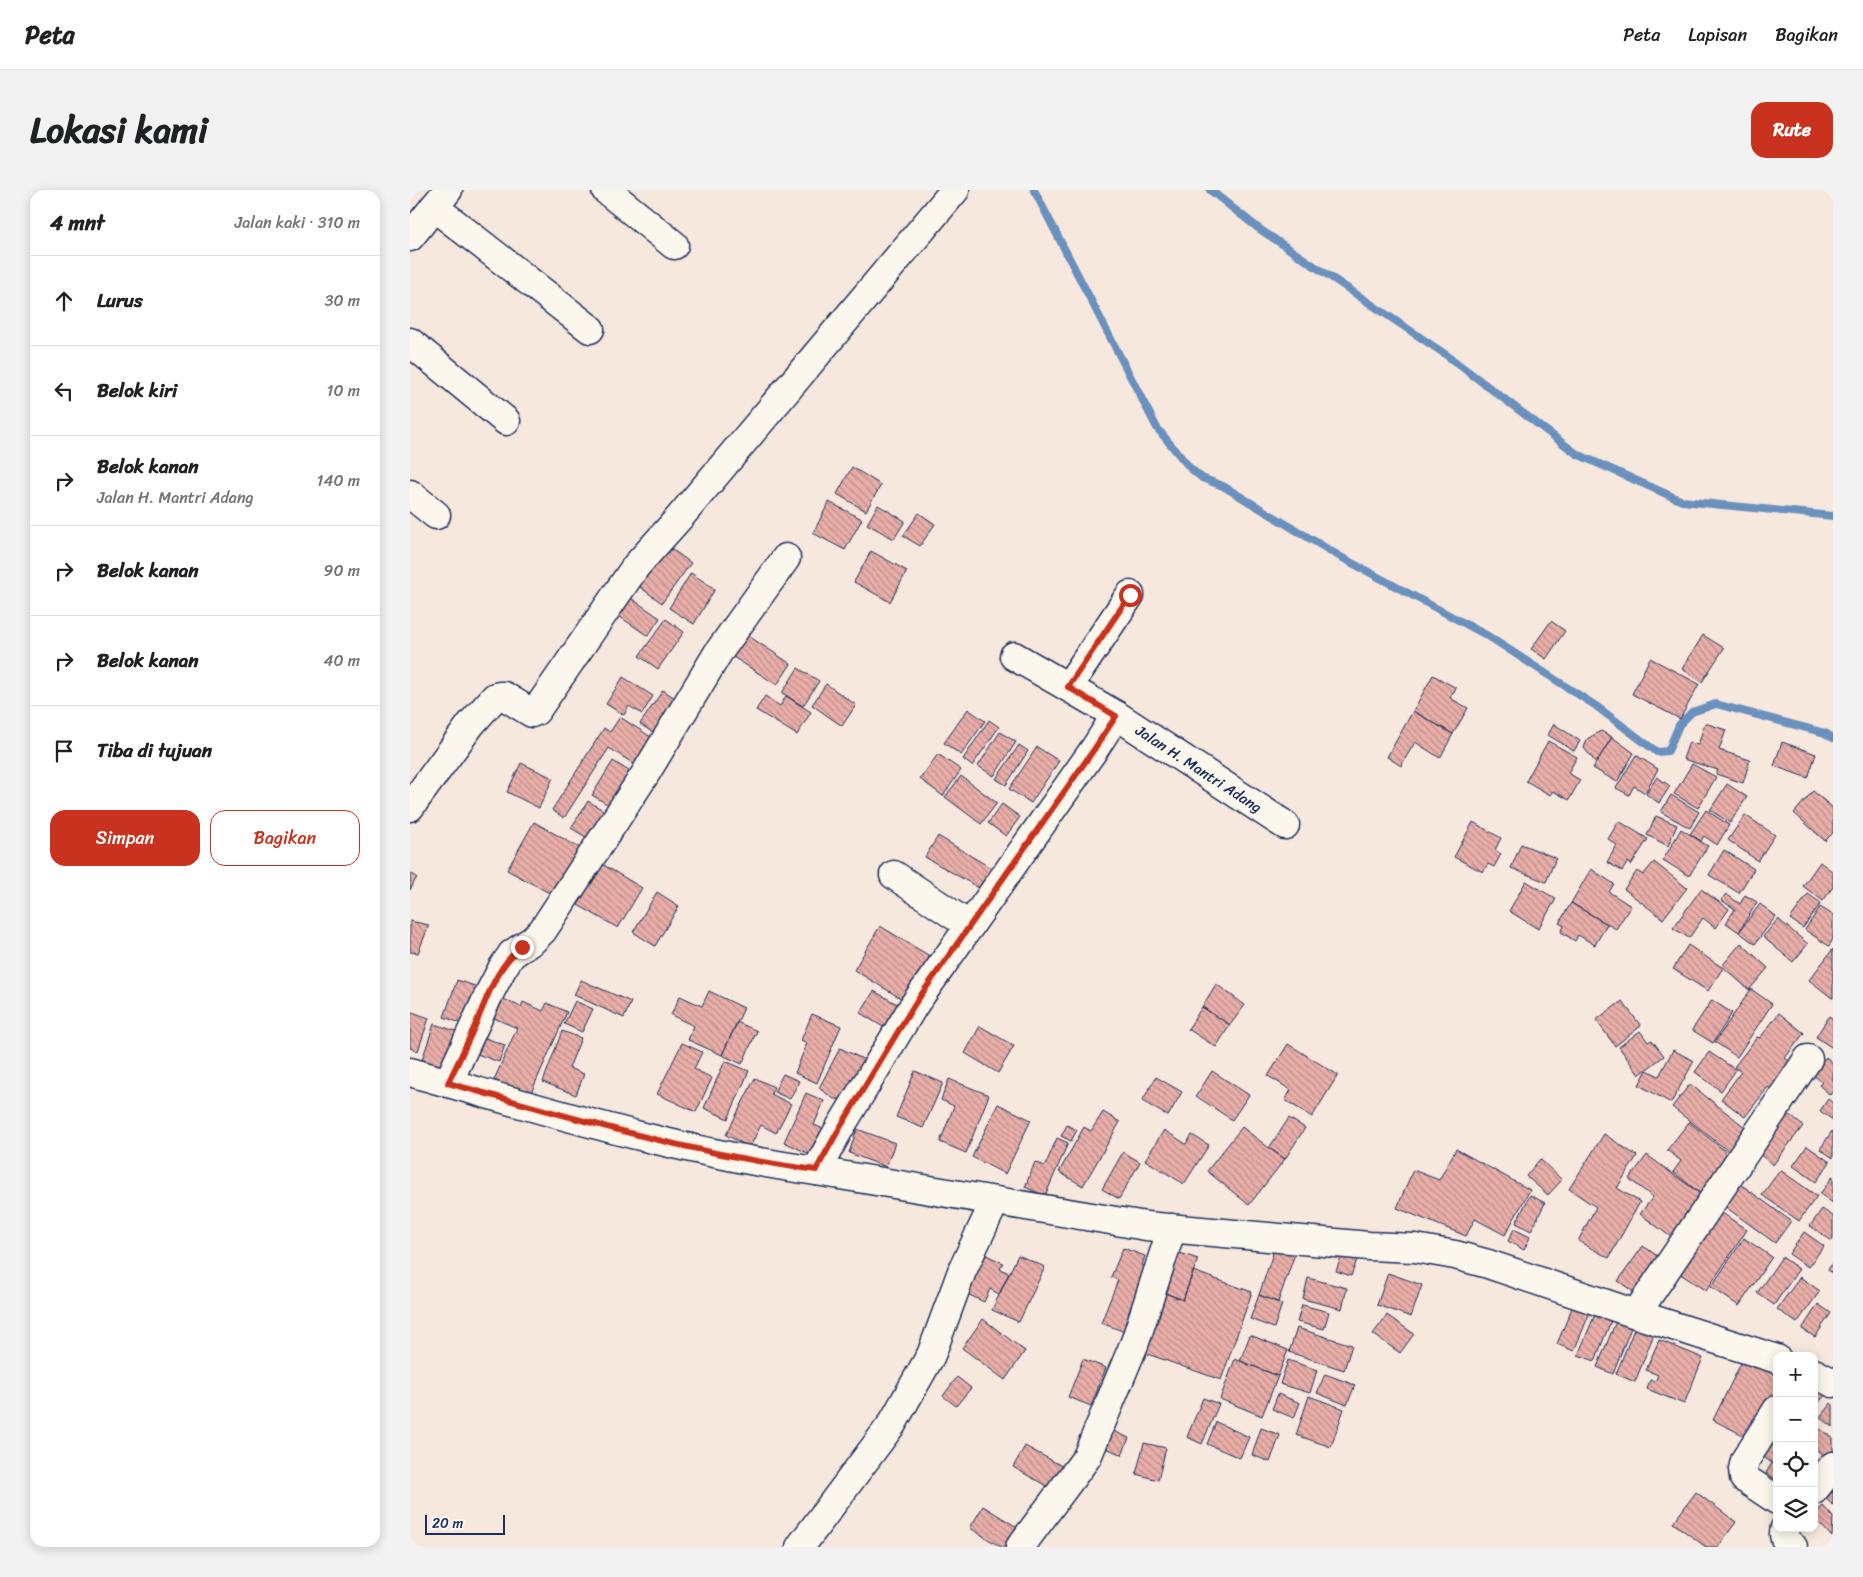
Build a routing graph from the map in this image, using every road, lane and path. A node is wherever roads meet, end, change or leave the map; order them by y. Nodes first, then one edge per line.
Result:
1 (606, 190) edge
2 (955, 190) edge
3 (441, 198) edge
4 (410, 237) edge
5 (674, 245) dead end
6 (590, 329) dead end
7 (410, 342) edge
8 (506, 421) dead end
9 (410, 494) edge
10 (436, 515) dead end
11 (786, 558) dead end
12 (1130, 595) dead end
13 (1014, 656) dead end
14 (1068, 687) junction
15 (1116, 716) junction
16 (410, 807) edge
17 (1285, 825) dead end
18 (894, 875) dead end
19 (970, 926) junction
20 (1808, 1059) dead end
21 (410, 1072) edge
22 (448, 1083) junction
23 (816, 1170) junction
24 (994, 1201) junction
25 (1172, 1228) junction
26 (1636, 1314) junction
27 (1773, 1358) edge
28 (1818, 1375) edge
29 (1833, 1383) edge
30 (1773, 1416) edge
31 (1833, 1466) edge
32 (1816, 1487) edge
33 (1773, 1497) edge
34 (1784, 1532) edge
35 (804, 1546) edge
36 (1020, 1547) edge
37 (1793, 1547) edge

1 - 5 street
2 - 16 street
3 - 4 street
3 - 6 street
7 - 8 street
9 - 10 street
11 - 22 street
12 - 14 street
13 - 14 street, Jalan H. Mantri Adang
14 - 15 street, Jalan H. Mantri Adang
15 - 17 street, Jalan H. Mantri Adang
15 - 19 street
18 - 19 street
19 - 23 street
20 - 26 street
21 - 22 street
22 - 23 street
23 - 24 street
24 - 25 street
24 - 35 street
25 - 26 street
25 - 36 street
26 - 27 street
28 - 29 street
30 - 33 street
31 - 32 street
34 - 37 street

